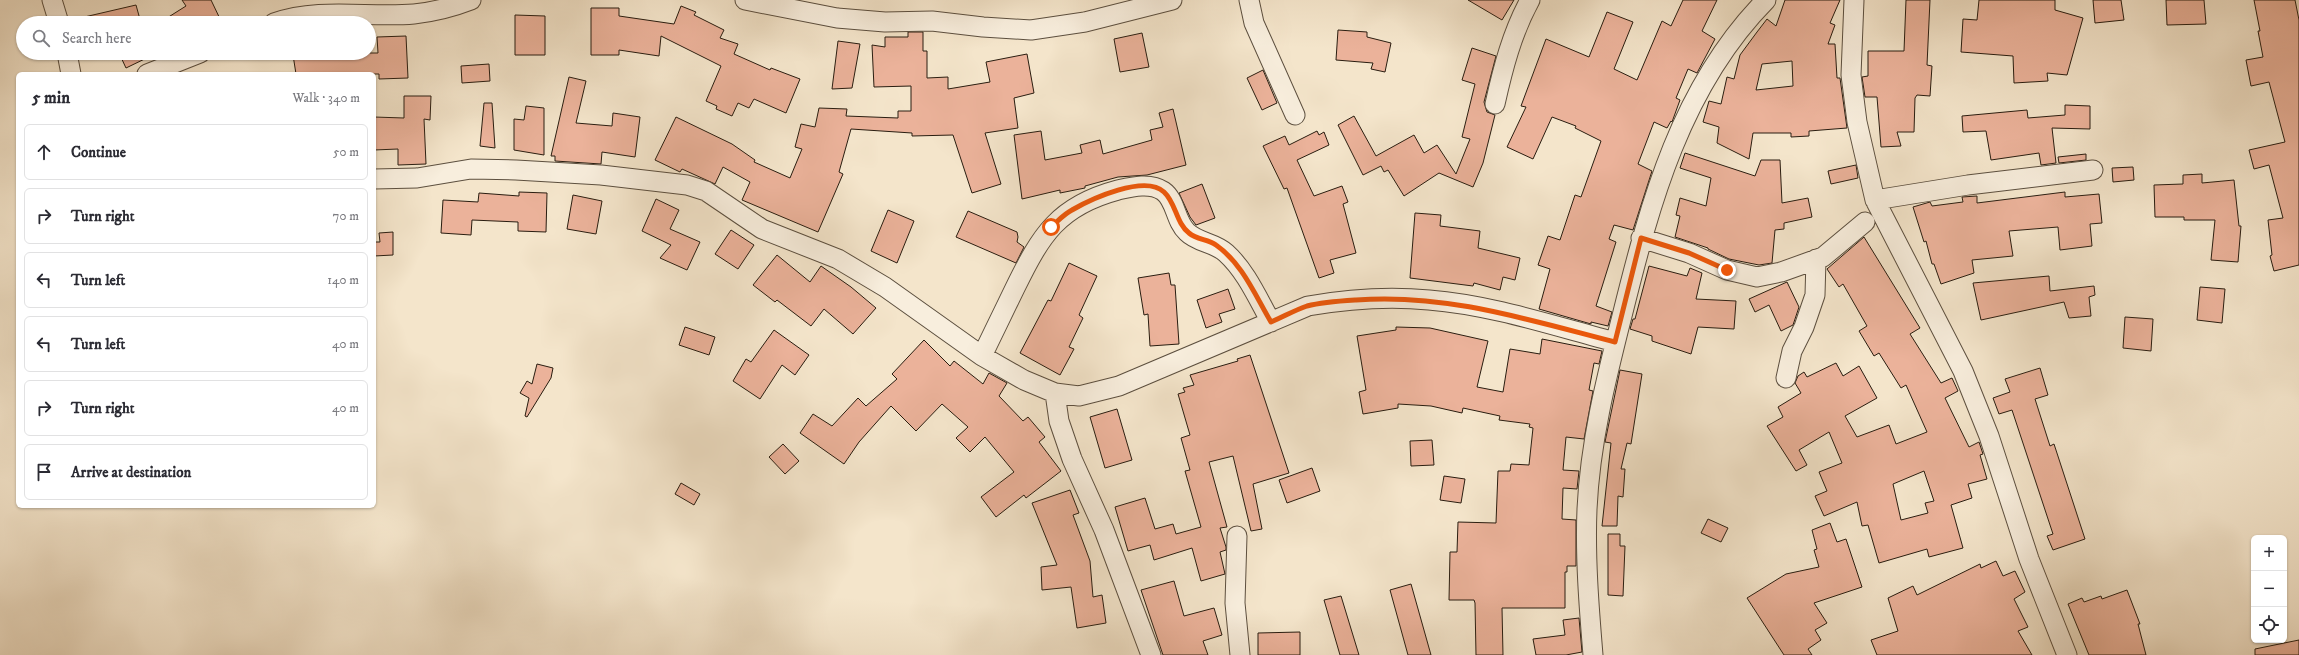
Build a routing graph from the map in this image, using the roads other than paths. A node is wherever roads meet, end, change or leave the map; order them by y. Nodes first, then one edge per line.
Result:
1 (52, 0) edge
2 (471, 0) edge
3 (745, 0) edge
4 (1172, 0) edge
5 (1249, 0) edge
6 (1530, 0) edge
7 (1766, 0) edge
8 (1854, 0) edge
9 (57, 16) edge
10 (308, 16) edge
11 (182, 60) edge
12 (152, 72) edge
13 (1495, 104) dead end
14 (1295, 115) dead end
15 (2093, 170) dead end
16 (376, 180) edge
17 (1874, 200) junction
18 (1865, 222) dead end
19 (1641, 238) junction
20 (1816, 259) junction
21 (1271, 322) junction
22 (1615, 342) junction
23 (982, 356) junction
24 (1786, 378) dead end
25 (1055, 393) junction
26 (1237, 536) dead end
27 (1151, 655) edge
28 (1240, 655) edge
29 (1593, 655) edge
30 (2067, 655) edge

1 - 9 street
2 - 10 street
3 - 4 street
5 - 14 street
6 - 13 street
7 - 19 street
8 - 17 street
11 - 12 street
15 - 17 street
16 - 23 street
17 - 30 street
18 - 20 street
19 - 20 street
19 - 22 street
20 - 24 street
21 - 22 street
21 - 23 street
21 - 25 street
22 - 29 street
23 - 25 street
25 - 27 street
26 - 28 street

